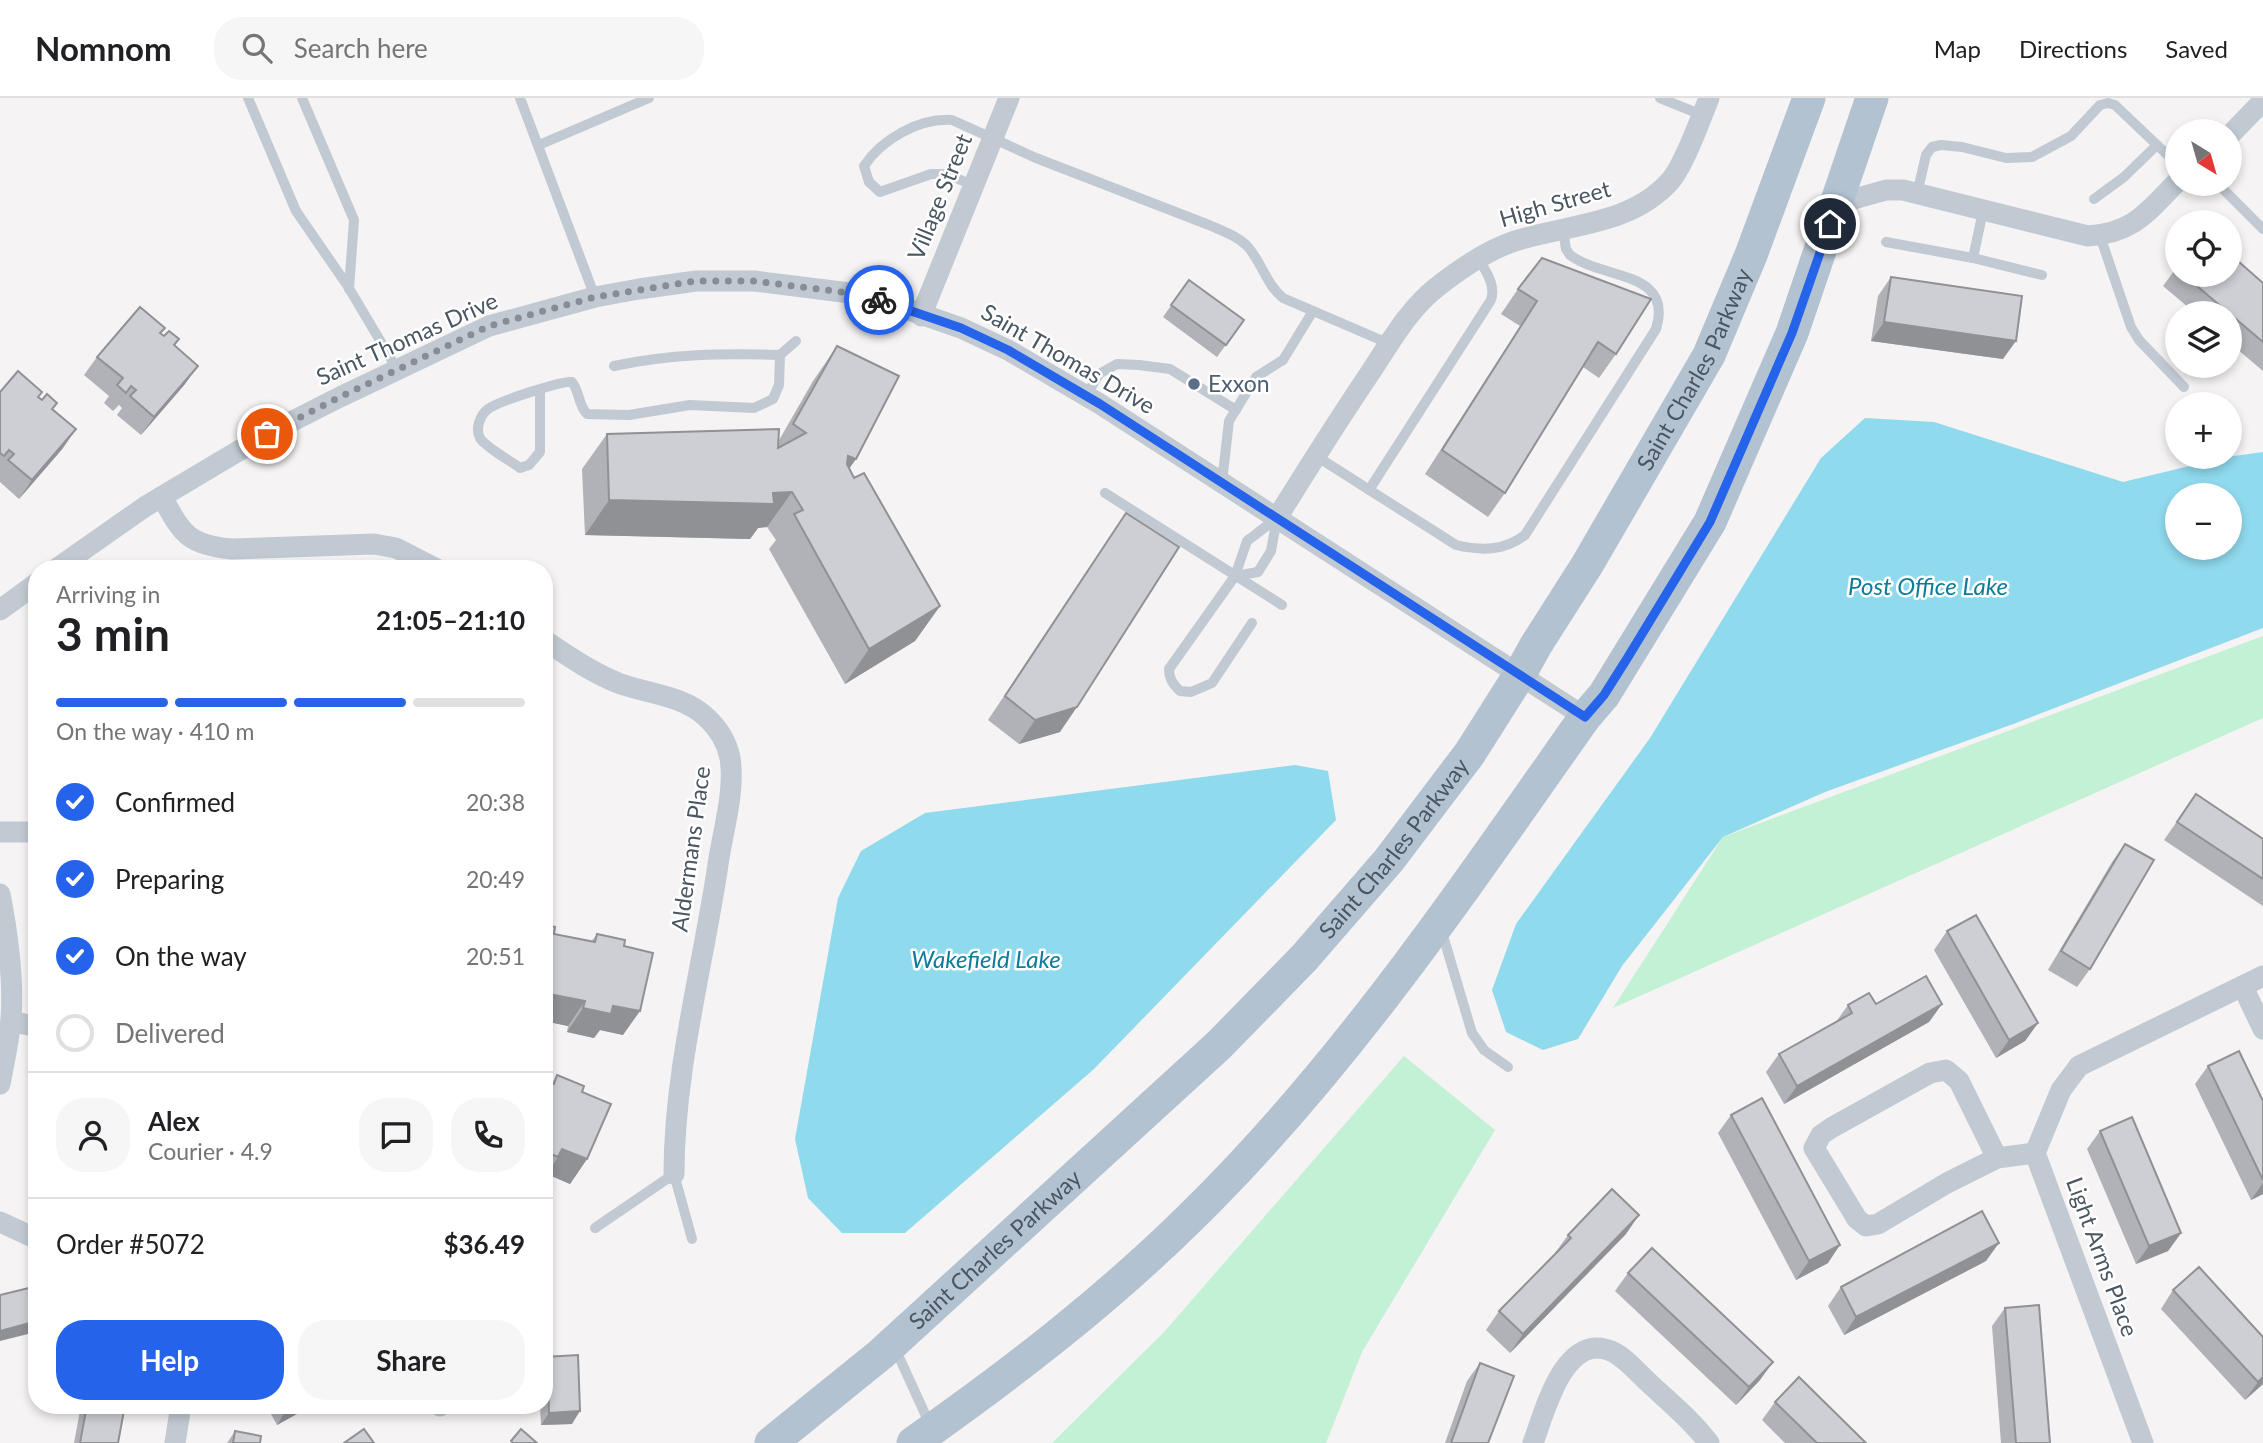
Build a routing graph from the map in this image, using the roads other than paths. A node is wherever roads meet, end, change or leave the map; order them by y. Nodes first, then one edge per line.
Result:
1 (248, 98) edge
2 (303, 98) edge
3 (520, 98) edge
4 (649, 98) edge
5 (1009, 98) edge
6 (1660, 98) edge
7 (1809, 98) edge
8 (1871, 98) edge
9 (2263, 101) edge
10 (1705, 106) edge
11 (2242, 123) edge
12 (992, 136) junction
13 (539, 145) junction
14 (2157, 145) junction
15 (2165, 153) edge
16 (972, 185) junction
17 (2165, 193) edge
18 (1917, 194) junction
19 (2230, 196) edge
20 (2094, 199) dead end
21 (1836, 204) junction
22 (1983, 211) junction
23 (2263, 229) edge
24 (1563, 230) junction
25 (2100, 236) junction
26 (1885, 242) dead end
27 (1973, 258) junction
28 (1479, 259) junction
29 (2042, 275) dead end
30 (349, 289) junction
31 (595, 297) junction
32 (1313, 311) junction
33 (921, 316) junction
34 (796, 341) dead end
35 (1390, 344) junction
36 (780, 355) junction
37 (614, 366) dead end
38 (397, 369) junction
39 (2184, 387) dead end
40 (540, 390) junction
41 (1086, 396) junction
42 (1236, 410) junction
43 (1316, 456) junction
44 (1223, 482) junction
45 (1370, 490) junction
46 (1105, 494) dead end
47 (162, 497) junction
48 (1277, 518) junction
49 (68, 560) edge
50 (420, 560) edge
51 (1235, 576) junction
52 (28, 590) edge
53 (1282, 604) dead end
54 (0, 610) edge
55 (1252, 623) dead end
56 (553, 646) edge
57 (1520, 674) junction
58 (1585, 717) junction
59 (0, 832) edge
60 (28, 832) edge
61 (0, 894) edge
62 (1439, 924) junction
63 (2263, 976) edge
64 (2243, 987) junction
65 (11, 1021) junction
66 (28, 1025) edge
67 (2263, 1029) edge
68 (1508, 1067) dead end
69 (0, 1084) edge
70 (2035, 1153) junction
71 (1997, 1158) junction
72 (674, 1174) junction
73 (0, 1222) edge
74 (595, 1228) dead end
75 (28, 1235) edge
76 (692, 1239) dead end
77 (893, 1343) junction
78 (180, 1414) edge
79 (922, 1436) edge
80 (175, 1443) edge
81 (771, 1443) edge
82 (1533, 1443) edge
83 (1709, 1443) edge
84 (2143, 1443) edge

1 - 30 lane
2 - 30 lane
3 - 13 lane
4 - 13 lane
5 - 12 street, Village Street
6 - 10 lane
7 - 57 main road, Saint Charles Parkway
8 - 21 main road
9 - 11 street
10 - 24 street, High Street
12 - 16 street, Village Street
12 - 16 lane
12 - 32 lane
13 - 31 lane
14 - 15 lane
14 - 18 lane
14 - 20 lane
16 - 33 street, Village Street
17 - 25 street
18 - 21 street
18 - 22 street
19 - 23 lane
21 - 58 main road
22 - 25 street
22 - 27 lane
24 - 28 street, High Street
24 - 45 lane
25 - 39 lane
26 - 27 lane
27 - 29 lane
28 - 35 street, High Street
28 - 45 lane
30 - 38 lane
31 - 33 street, Saint Thomas Drive
31 - 38 street, Saint Thomas Drive
32 - 35 lane
32 - 42 lane
33 - 41 street, Saint Thomas Drive
34 - 36 lane
35 - 43 street, High Street
36 - 37 lane
36 - 40 lane
38 - 47 street, Saint Thomas Drive
40 - 40 lane
41 - 42 lane
41 - 44 street, Saint Thomas Drive
42 - 44 lane
43 - 45 lane
43 - 48 street, High Street
44 - 48 street, Saint Thomas Drive
46 - 51 lane
47 - 49 street, Saint Thomas Drive
47 - 50 street
48 - 51 lane
48 - 51 lane
48 - 57 street, Saint Thomas Drive
51 - 53 lane
51 - 55 lane
52 - 54 street
56 - 72 street, Aldermans Place
57 - 58 street, Saint Thomas Drive
57 - 77 main road, Saint Charles Parkway
58 - 62 main road
59 - 60 street
61 - 65 street
62 - 68 lane
62 - 79 main road
63 - 64 street
64 - 67 street
64 - 70 street
65 - 66 street
65 - 69 street
70 - 71 street
70 - 84 street, Light Arms Place
71 - 71 street
72 - 74 lane
72 - 76 lane
73 - 75 street
77 - 79 lane
77 - 81 main road, Saint Charles Parkway
78 - 80 street
82 - 83 street

